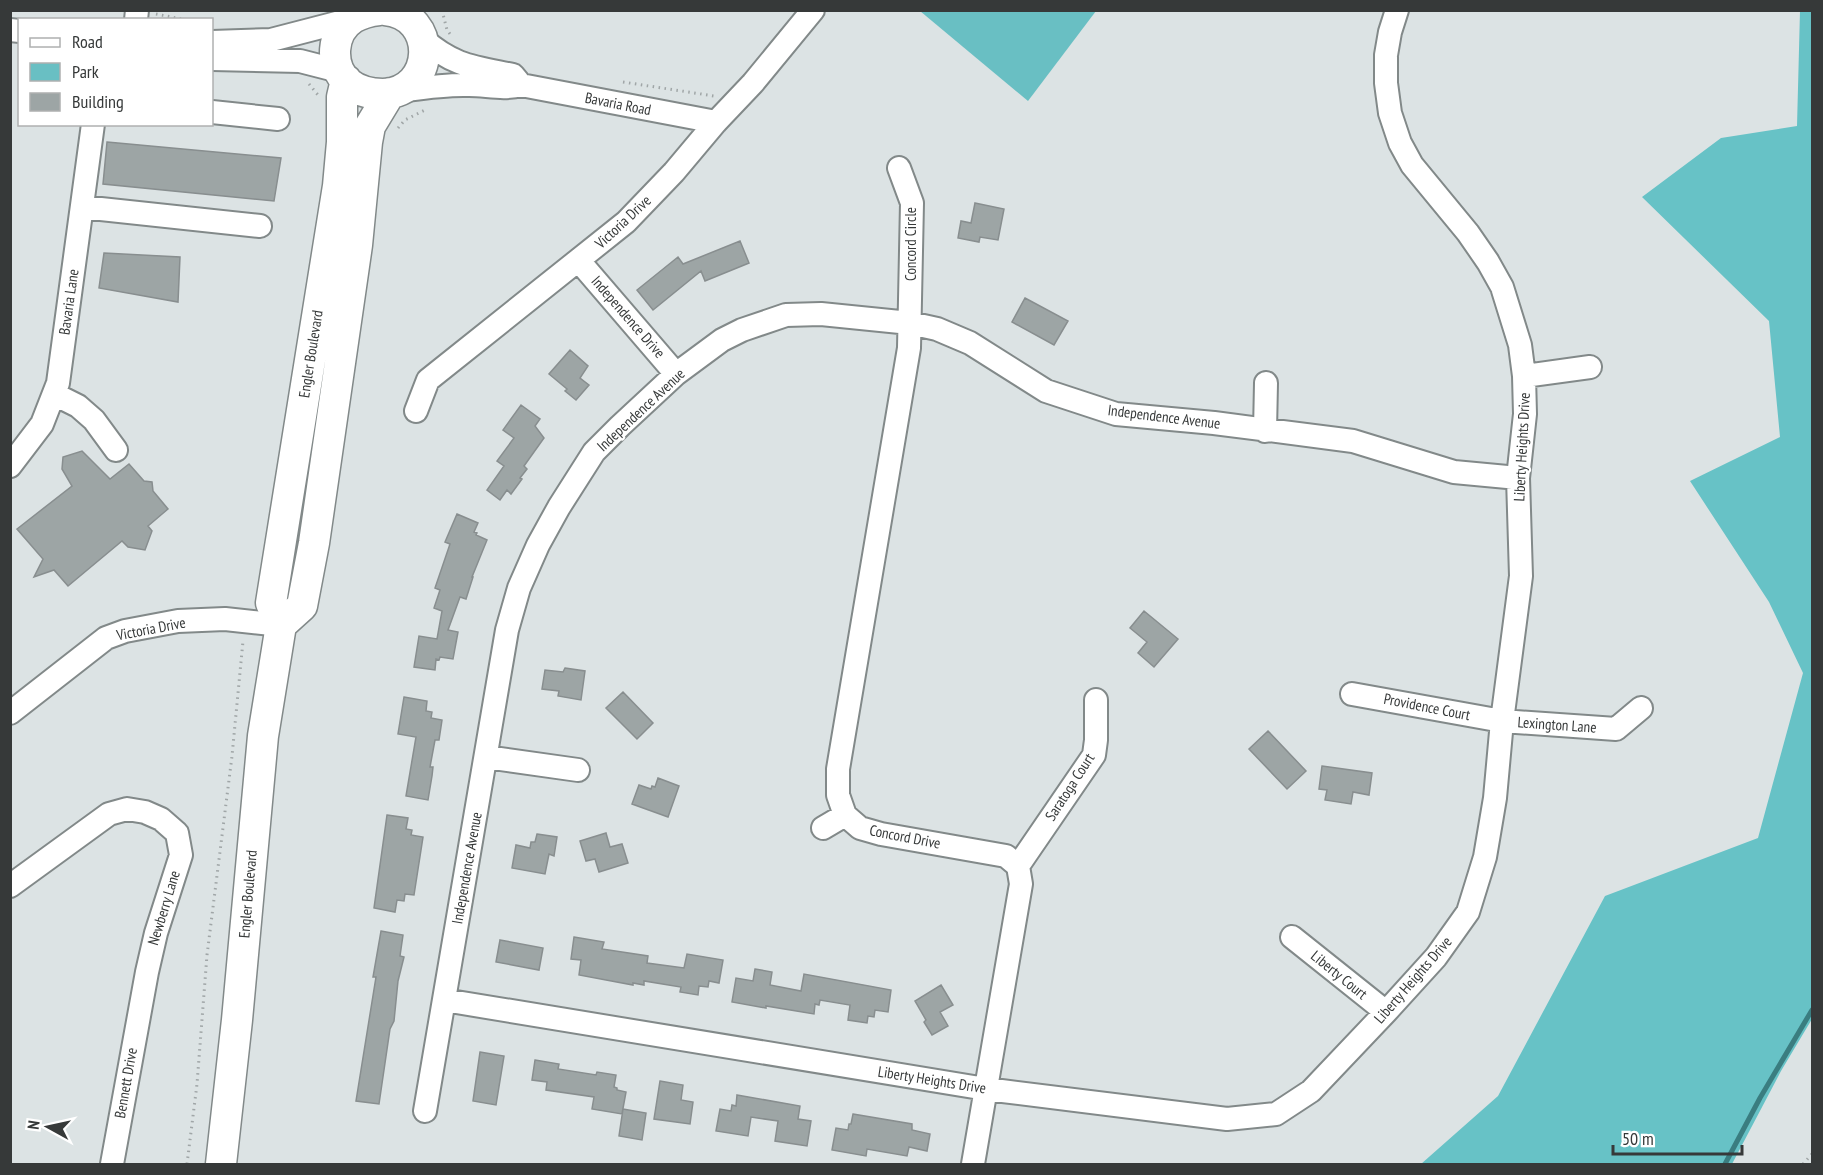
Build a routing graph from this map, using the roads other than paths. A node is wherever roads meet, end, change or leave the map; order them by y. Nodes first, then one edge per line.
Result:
1 (813, 10) edge
2 (1397, 10) edge
3 (372, 12) edge
4 (428, 28) edge
5 (213, 42) edge
6 (213, 58) edge
7 (342, 76) junction
8 (521, 85) junction
9 (394, 92) junction
10 (213, 112) edge
11 (278, 119) dead end
12 (716, 122) junction
13 (93, 126) edge
14 (899, 168) dead end
15 (82, 207) junction
16 (260, 226) dead end
17 (579, 261) junction
18 (910, 323) junction
19 (1590, 367) dead end
20 (676, 374) junction
21 (1524, 376) junction
22 (1266, 383) dead end
23 (54, 394) junction
24 (416, 411) dead end
25 (1265, 430) junction
26 (117, 450) dead end
27 (10, 466) edge
28 (1518, 478) junction
29 (280, 625) junction
30 (1352, 694) dead end
31 (1096, 700) dead end
32 (1641, 708) dead end
33 (10, 713) edge
34 (1502, 721) junction
35 (486, 757) junction
36 (578, 770) dead end
37 (845, 815) junction
38 (823, 828) dead end
39 (1018, 866) junction
40 (10, 885) edge
41 (1292, 937) dead end
42 (444, 1000) junction
43 (141, 1001) joint
44 (1386, 1012) junction
45 (986, 1089) junction
46 (425, 1110) dead end
47 (112, 1164) edge
48 (221, 1164) edge
49 (973, 1164) edge

1 - 12 street, Victoria Drive
2 - 21 street, Liberty Heights Drive
3 - 4 main road
3 - 5 street
3 - 7 main road
4 - 8 street, Bavaria Road
4 - 9 main road
6 - 7 street
7 - 9 main road
7 - 29 main road, Engler Boulevard
8 - 9 street, Bavaria Road
8 - 12 street, Bavaria Road
9 - 29 main road, Engler Boulevard
10 - 11 street
12 - 17 street, Victoria Drive
13 - 15 street, Bavaria Lane
14 - 18 street, Concord Circle
15 - 16 street
15 - 23 street, Bavaria Lane
17 - 20 street, Independence Drive
17 - 24 street, Victoria Drive
18 - 20 street, Independence Avenue
18 - 25 street, Independence Avenue
18 - 37 street
19 - 21 street
20 - 35 street, Independence Avenue
21 - 28 street, Liberty Heights Drive
22 - 25 street
23 - 26 street
23 - 27 street, Bavaria Lane
25 - 28 street, Independence Avenue
28 - 34 street, Liberty Heights Drive
29 - 33 street, Victoria Drive
29 - 48 main road, Engler Boulevard
30 - 34 street, Providence Court
31 - 39 street, Saratoga Court
32 - 34 street, Lexington Lane
34 - 44 street, Liberty Heights Drive
35 - 36 street
35 - 42 street, Independence Avenue
37 - 38 street
37 - 39 street, Concord Drive
39 - 45 street
40 - 43 street, Newberry Lane
41 - 44 street, Liberty Court
42 - 45 street, Liberty Heights Drive
42 - 46 street, Independence Avenue
43 - 47 street, Bennett Drive
44 - 45 street, Liberty Heights Drive
45 - 49 street

